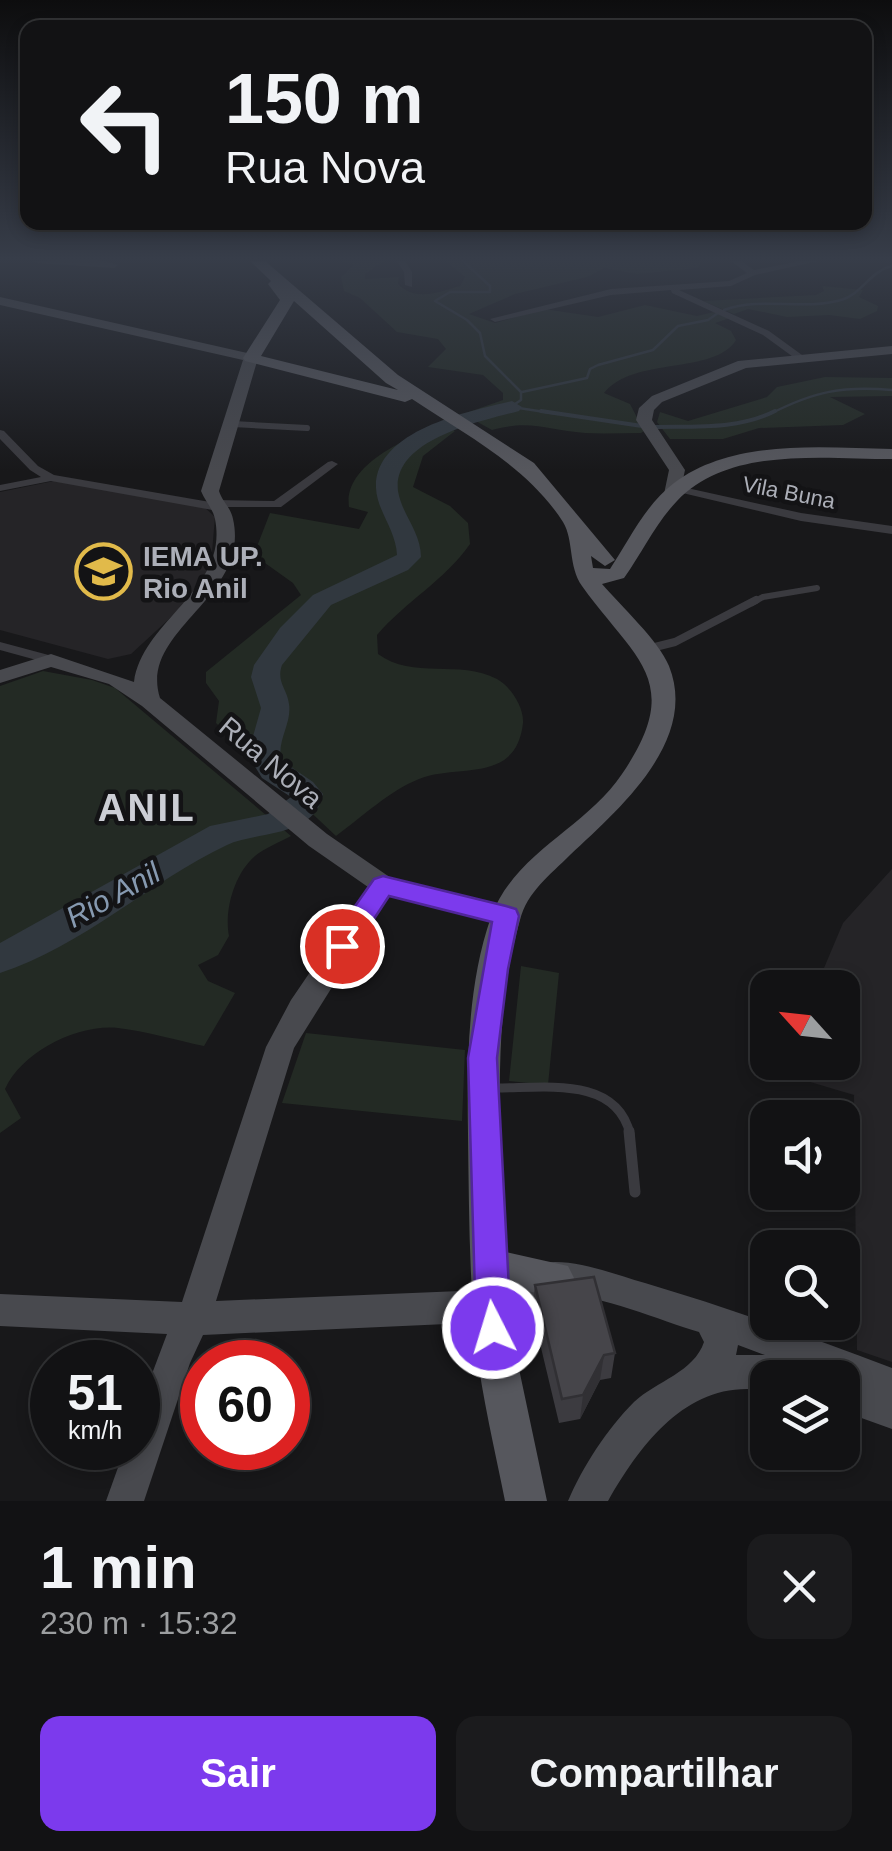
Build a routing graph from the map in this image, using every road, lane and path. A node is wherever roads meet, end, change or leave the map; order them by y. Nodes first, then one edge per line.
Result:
1 (132, 331) edge
2 (269, 331) edge
3 (337, 331) edge
4 (762, 331) edge
5 (892, 350) edge
6 (799, 357) junction
7 (251, 358) junction
8 (392, 380) junction
9 (368, 385) junction
10 (428, 405) junction
11 (228, 424) junction
12 (307, 428) dead end
13 (0, 433) edge
14 (892, 454) edge
15 (670, 455) junction
16 (332, 464) dead end
17 (706, 471) junction
18 (213, 477) junction
19 (51, 478) junction
20 (0, 488) edge
21 (676, 491) junction
22 (163, 496) junction
23 (216, 505) junction
24 (575, 526) junction
25 (892, 530) edge
26 (612, 566) junction
27 (584, 570) junction
28 (817, 588) dead end
29 (626, 626) junction
30 (0, 646) edge
31 (158, 647) junction
32 (646, 649) junction
33 (51, 660) junction
34 (96, 672) junction
35 (0, 677) edge
36 (150, 701) junction
37 (383, 885) junction
38 (506, 916) junction
39 (483, 1087) junction
40 (635, 1192) dead end
41 (556, 1278) joint
42 (489, 1286) junction
43 (0, 1310) edge
44 (710, 1319) junction
45 (194, 1320) junction
46 (750, 1369) edge
47 (706, 1374) junction
48 (892, 1386) edge
49 (860, 1399) edge
50 (892, 1411) edge
51 (125, 1501) edge
52 (526, 1501) edge
53 (587, 1501) edge

1 - 7 main road
2 - 7 main road
3 - 8 main road
4 - 6 street
5 - 6 main road
6 - 15 main road
7 - 9 main road
7 - 11 main road
8 - 9 main road
8 - 10 main road
9 - 10 main road
10 - 24 main road
11 - 12 lane
11 - 18 main road
13 - 19 street
14 - 17 main road
15 - 17 main road
15 - 21 main road
16 - 23 street
17 - 21 main road
18 - 22 street
18 - 23 main road
19 - 20 street
19 - 22 street
21 - 25 street, Vila Buna
21 - 26 main road
22 - 23 street
23 - 31 main road
24 - 26 main road
24 - 27 main road
26 - 27 main road
26 - 29 main road
27 - 29 main road
28 - 32 lane
29 - 32 main road
30 - 33 street, Rua Nova
31 - 34 main road
31 - 36 main road
32 - 38 main road
33 - 34 main road, Rua Nova
33 - 35 main road
34 - 36 main road, Rua Nova
36 - 37 main road, Rua Nova
37 - 38 main road, Rua Nova
37 - 45 main road
38 - 39 main road
39 - 40 lane
39 - 42 main road
41 - 42 main road
41 - 44 main road
42 - 45 main road
42 - 52 main road
43 - 45 main road
44 - 47 main road
44 - 48 main road
45 - 51 main road
46 - 47 main road
47 - 53 main road
49 - 50 main road

